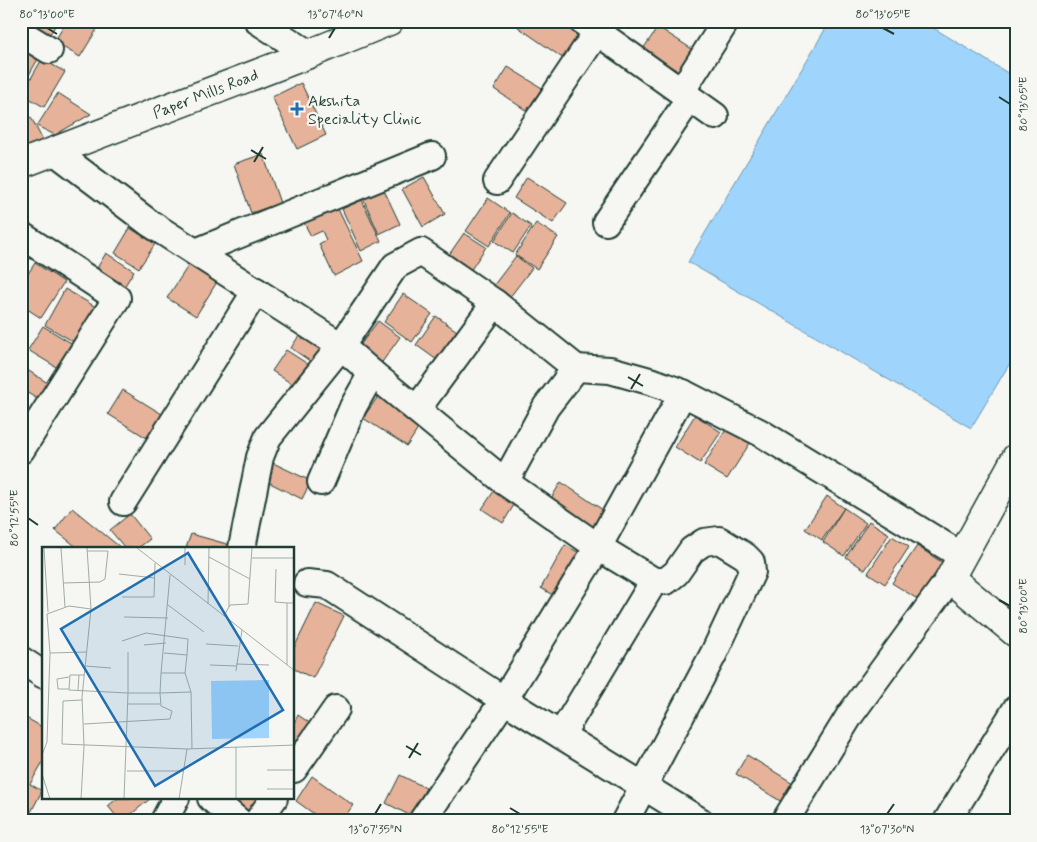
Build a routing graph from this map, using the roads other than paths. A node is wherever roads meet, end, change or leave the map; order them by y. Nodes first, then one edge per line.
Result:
1 (258, 21) edge
2 (388, 21) edge
3 (726, 21) edge
4 (589, 27) edge
5 (21, 33) edge
6 (49, 50) dead end
7 (309, 54) junction
8 (686, 95) junction
9 (715, 116) dead end
10 (54, 151) junction
11 (432, 156) dead end
12 (21, 164) edge
13 (497, 181) dead end
14 (606, 222) dead end
15 (23, 239) edge
16 (196, 252) junction
17 (256, 291) junction
18 (495, 303) junction
19 (341, 346) junction
20 (576, 368) junction
21 (372, 373) junction
22 (683, 393) junction
23 (417, 408) junction
24 (22, 450) edge
25 (1016, 458) edge
26 (321, 482) dead end
27 (505, 482) junction
28 (124, 502) dead end
29 (242, 547) edge
30 (598, 547) junction
31 (956, 567) junction
32 (654, 580) junction
33 (307, 583) dead end
34 (1016, 634) edge
35 (21, 660) edge
36 (42, 674) edge
37 (504, 700) junction
38 (336, 709) dead end
39 (1016, 709) edge
40 (561, 735) junction
41 (295, 768) edge
42 (643, 785) junction
43 (175, 800) edge
44 (214, 800) edge
45 (273, 800) edge
46 (164, 821) edge
47 (238, 821) edge
48 (258, 821) edge
49 (422, 821) edge
50 (625, 821) edge
51 (700, 821) edge
52 (785, 821) edge
53 (947, 821) edge

1 - 7 street
2 - 7 main road, Paper Mills Road
3 - 8 street
4 - 8 street
4 - 13 street
5 - 6 street
7 - 10 main road, Paper Mills Road
8 - 9 street
8 - 14 street
10 - 12 main road, Paper Mills Road
10 - 16 street
11 - 16 street
15 - 24 street
16 - 17 street
17 - 19 street
17 - 28 street
18 - 19 street
18 - 20 street
18 - 23 street
19 - 21 street
19 - 29 street
20 - 22 street
20 - 27 street
21 - 23 street
21 - 26 street
22 - 30 street
22 - 31 street
23 - 27 street
25 - 31 main road
27 - 30 street
30 - 32 street
30 - 37 street
31 - 34 main road
31 - 52 street
32 - 40 street
32 - 42 street
33 - 37 street
35 - 36 street
37 - 40 street
37 - 49 street
38 - 41 street
39 - 53 street
40 - 42 street
42 - 50 street
42 - 51 street
43 - 46 street
44 - 47 street
45 - 48 street

